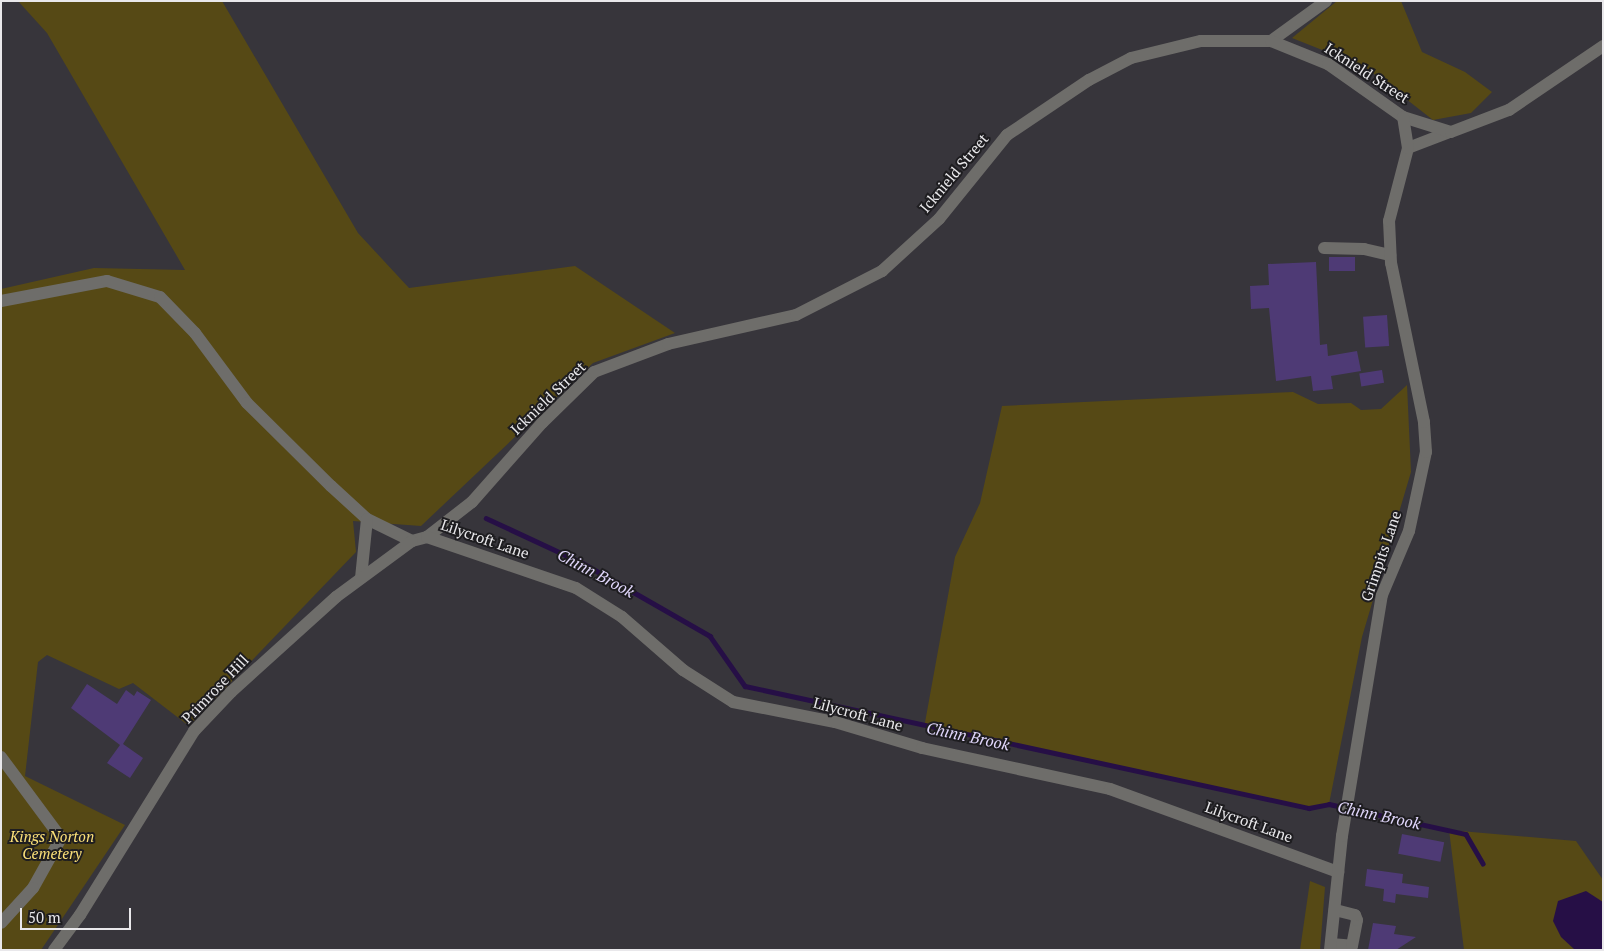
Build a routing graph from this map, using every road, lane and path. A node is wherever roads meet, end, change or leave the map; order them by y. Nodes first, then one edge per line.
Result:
1 (1326, 1) edge
2 (1271, 41) junction
3 (1603, 46) edge
4 (1403, 117) junction
5 (1451, 132) junction
6 (1408, 148) junction
7 (1324, 248) dead end
8 (1390, 255) junction
9 (1, 301) edge
10 (367, 519) junction
11 (427, 537) junction
12 (412, 541) junction
13 (361, 578) junction
14 (1, 757) edge
15 (1338, 872) junction
16 (1335, 910) junction
17 (1, 923) edge
18 (1330, 947) edge
19 (54, 950) edge

1 - 2 street
2 - 4 street, Icknield Street
2 - 11 street, Icknield Street
3 - 5 street
4 - 5 street, Icknield Street
4 - 6 street, Grimpits Lane
5 - 6 street
6 - 8 street, Grimpits Lane
7 - 8 street
8 - 15 street, Grimpits Lane
9 - 10 street
10 - 12 street
10 - 13 street
11 - 12 street, Icknield Street
11 - 15 street, Lilycroft Lane
12 - 13 street, Primrose Hill
13 - 19 street, Primrose Hill
14 - 17 street
15 - 16 street, Grimpits Lane
16 - 18 street, Grimpits Lane
16 - 18 street

